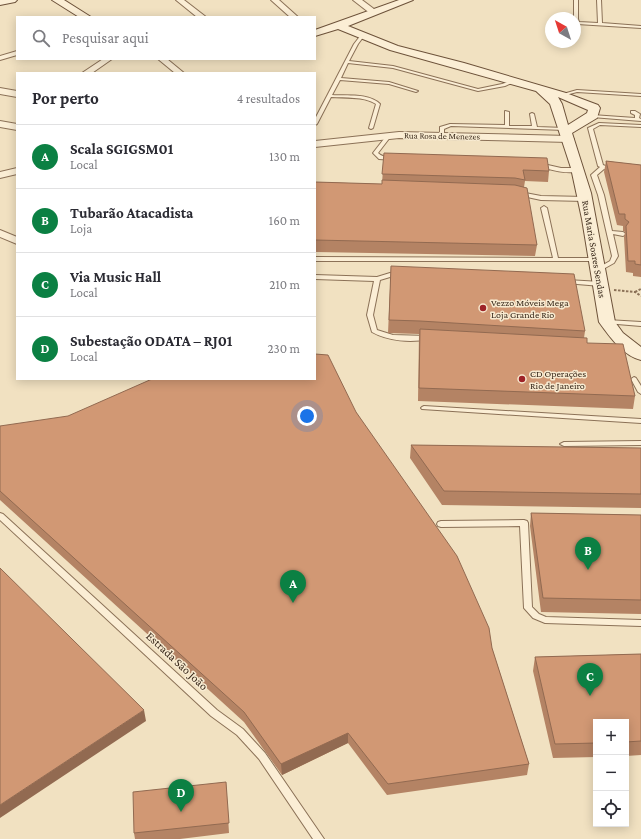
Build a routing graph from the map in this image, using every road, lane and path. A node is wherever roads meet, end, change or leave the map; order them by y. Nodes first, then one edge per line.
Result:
1 (12, 0) edge
2 (56, 0) edge
3 (180, 0) edge
4 (275, 0) edge
5 (357, 0) edge
6 (408, 0) edge
7 (576, 0) edge
8 (599, 0) edge
9 (0, 2) edge
10 (374, 12) junction
11 (576, 12) edge
12 (84, 16) edge
13 (201, 16) edge
14 (293, 16) edge
15 (581, 23) edge
16 (600, 23) junction
17 (641, 23) edge
18 (339, 26) junction
19 (641, 27) edge
20 (316, 33) edge
21 (362, 36) junction
22 (16, 53) edge
23 (0, 58) edge
24 (106, 60) edge
25 (163, 60) edge
26 (346, 62) junction
27 (88, 72) edge
28 (179, 72) edge
29 (338, 79) junction
30 (510, 80) junction
31 (487, 88) junction
32 (0, 91) edge
33 (416, 91) dead end
34 (16, 94) edge
35 (641, 95) edge
36 (329, 96) junction
37 (557, 100) junction
38 (507, 112) dead end
39 (633, 112) dead end
40 (532, 114) dead end
41 (560, 118) junction
42 (638, 119) edge
43 (590, 121) junction
44 (316, 122) edge
45 (0, 124) edge
46 (641, 126) edge
47 (16, 127) edge
48 (507, 127) junction
49 (371, 128) dead end
50 (535, 128) junction
51 (641, 129) edge
52 (567, 133) junction
53 (389, 136) junction
54 (442, 136) junction
55 (316, 144) edge
56 (396, 158) edge
57 (532, 163) edge
58 (602, 168) junction
59 (578, 170) junction
60 (617, 170) edge
61 (16, 171) edge
62 (0, 175) edge
63 (514, 193) edge
64 (585, 199) junction
65 (544, 208) dead end
66 (16, 232) edge
67 (610, 232) junction
68 (2, 234) edge
69 (623, 234) dead end
70 (16, 241) edge
71 (316, 259) edge
72 (556, 260) junction
73 (406, 275) edge
74 (599, 276) junction
75 (316, 277) edge
76 (377, 279) junction
77 (557, 282) edge
78 (641, 289) edge
79 (635, 292) junction
80 (641, 296) edge
81 (607, 322) junction
82 (641, 324) edge
83 (437, 339) edge
84 (634, 351) edge
85 (634, 379) dead end
86 (641, 392) edge
87 (424, 408) dead end
88 (641, 422) edge
89 (641, 443) edge
90 (564, 444) dead end
91 (0, 516) edge
92 (441, 524) dead end
93 (641, 624) edge
94 (319, 839) edge

1 - 9 main road
2 - 12 main road
3 - 13 street
4 - 14 street
5 - 10 street
6 - 10 main road
7 - 11 lane
8 - 16 lane
10 - 18 main road
15 - 16 lane
16 - 17 lane
16 - 19 lane
18 - 20 main road
18 - 21 main road
21 - 26 lane
21 - 30 main road
22 - 23 street
24 - 27 street
25 - 28 street
26 - 29 lane
26 - 31 lane
29 - 33 lane
29 - 36 lane
30 - 31 lane
30 - 31 lane
30 - 37 main road
32 - 34 street
35 - 37 lane
36 - 44 lane
36 - 49 lane
37 - 41 main road, Rua Maria Soares Sendas
37 - 43 main road
38 - 48 lane
39 - 42 lane
40 - 50 lane
41 - 43 main road
41 - 52 main road, Rua Maria Soares Sendas
42 - 43 lane
43 - 46 lane
43 - 51 lane
43 - 52 main road
43 - 58 lane
45 - 47 street
48 - 50 lane
48 - 54 lane
50 - 52 lane
52 - 54 street, Rua Rosa de Menezes
52 - 59 main road, Rua Maria Soares Sendas
53 - 54 street, Rua Rosa de Menezes
53 - 55 street, Rua Rosa de Menezes
53 - 56 lane
57 - 59 lane
58 - 60 lane
58 - 67 lane
59 - 64 main road, Rua Maria Soares Sendas
61 - 62 street
63 - 64 lane
64 - 74 main road, Rua Maria Soares Sendas
65 - 72 lane
66 - 68 street
67 - 69 lane
67 - 74 lane
68 - 70 street
71 - 72 lane
72 - 74 lane
73 - 76 lane
74 - 77 lane
74 - 79 path
74 - 81 main road, Rua Maria Soares Sendas
75 - 76 lane
76 - 83 lane
78 - 79 path
79 - 80 path
81 - 82 lane
81 - 84 main road, Rua Maria Soares Sendas
85 - 86 lane
87 - 88 lane
89 - 90 lane
91 - 94 lane, Estrada São João
92 - 93 lane

